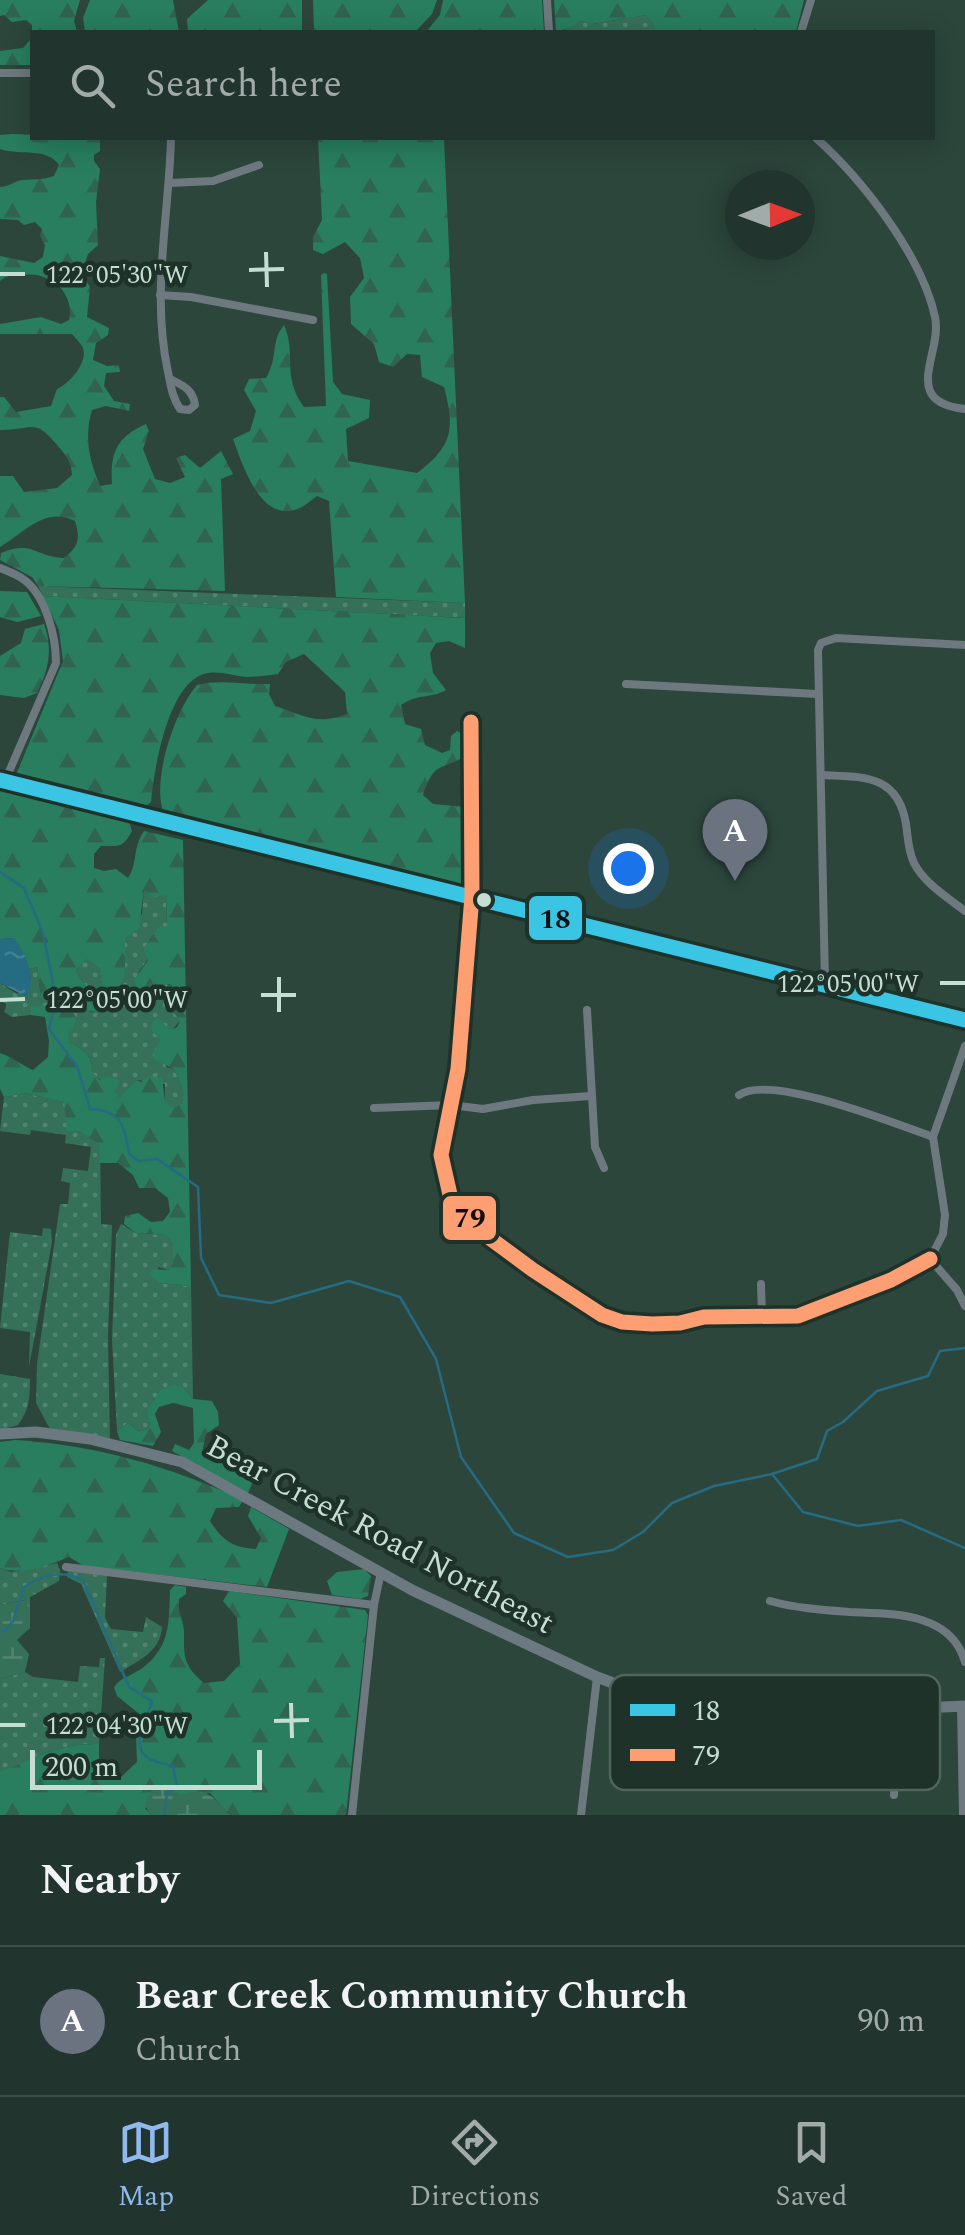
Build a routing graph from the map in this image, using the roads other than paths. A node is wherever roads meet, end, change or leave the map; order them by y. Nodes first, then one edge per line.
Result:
1 (547, 0) edge
2 (811, 0) edge
3 (549, 30) edge
4 (802, 30) edge
5 (0, 73) edge
6 (30, 73) edge
7 (171, 140) edge
8 (818, 140) edge
9 (259, 166) dead end
10 (170, 182) junction
11 (160, 295) junction
12 (313, 320) dead end
13 (170, 378) dead end
14 (965, 409) edge
15 (0, 568) edge
16 (965, 645) edge
17 (626, 684) dead end
18 (817, 694) junction
19 (471, 722) dead end
20 (822, 775) junction
21 (3, 781) edge
22 (472, 896) junction
23 (965, 911) edge
24 (825, 982) junction
25 (587, 1010) dead end
26 (965, 1020) edge
27 (965, 1046) edge
28 (739, 1095) dead end
29 (591, 1096) junction
30 (451, 1105) junction
31 (374, 1108) dead end
32 (933, 1137) junction
33 (604, 1168) dead end
34 (930, 1259) junction
35 (761, 1284) dead end
36 (965, 1306) edge
37 (762, 1317) junction
38 (0, 1434) edge
39 (66, 1567) dead end
40 (381, 1572) junction
41 (770, 1601) dead end
42 (374, 1605) junction
43 (964, 1650) edge
44 (965, 1662) edge
45 (597, 1678) junction
46 (610, 1683) edge
47 (963, 1706) edge
48 (894, 1790) edge
49 (894, 1795) dead end
50 (352, 1815) edge
51 (581, 1815) edge
52 (963, 1815) edge

1 - 3 street
2 - 4 street
5 - 6 street
7 - 10 street
8 - 14 street
9 - 10 street
10 - 11 street
11 - 12 street
11 - 13 street
15 - 21 street
16 - 18 street
17 - 18 street
18 - 20 street
19 - 22 street
20 - 23 street
20 - 24 street
21 - 22 street
22 - 24 street
22 - 30 street
24 - 26 street
25 - 29 street
27 - 32 street
28 - 32 street
29 - 30 street
29 - 33 street
30 - 31 street
30 - 37 street
32 - 34 street
34 - 36 street
34 - 37 street
35 - 37 street
38 - 40 street, Bear Creek Road Northeast
39 - 42 street
40 - 42 street
40 - 45 street, Bear Creek Road Northeast
41 - 43 street
42 - 50 street
43 - 44 street
45 - 46 street, Bear Creek Road Northeast
45 - 51 street
47 - 52 street
48 - 49 street

